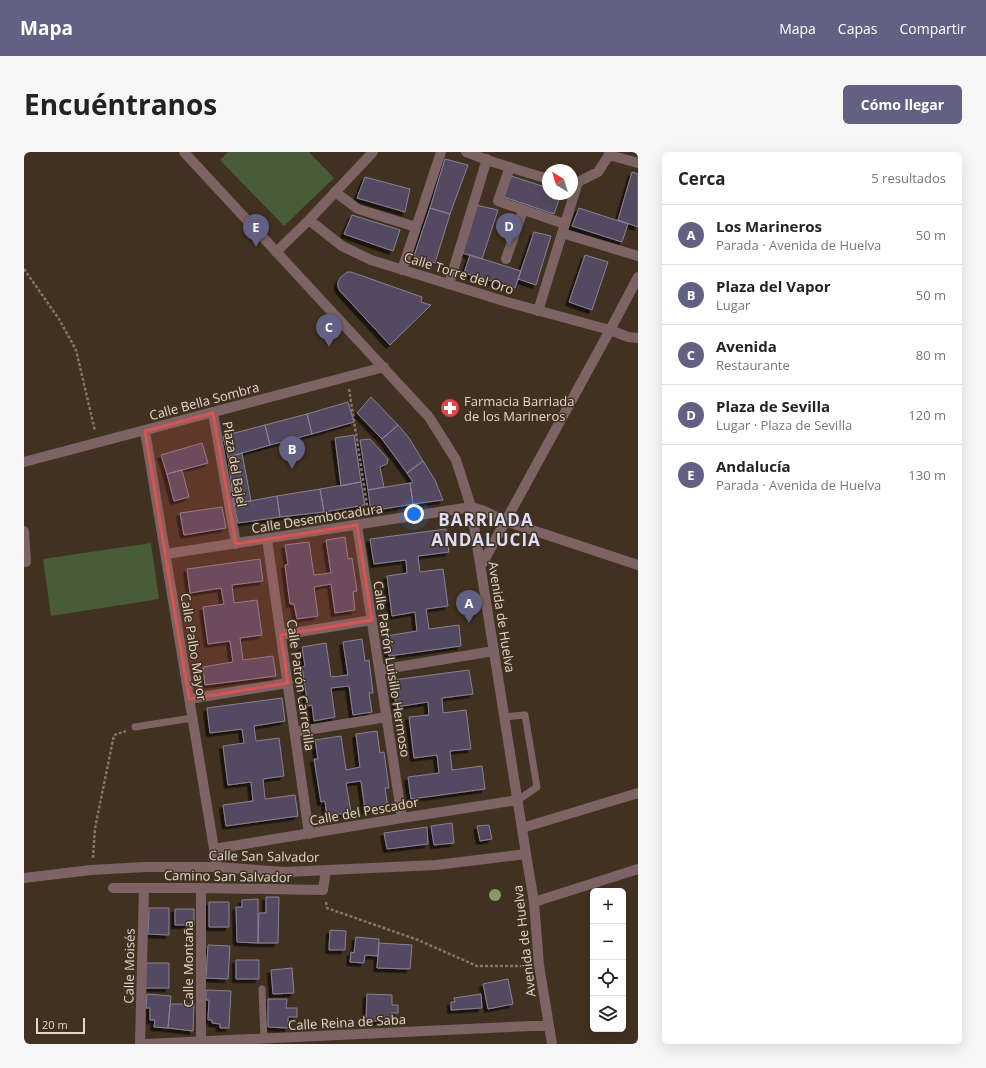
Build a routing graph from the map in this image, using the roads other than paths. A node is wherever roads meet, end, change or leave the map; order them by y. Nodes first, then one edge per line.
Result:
1 (184, 152) edge
2 (373, 152) edge
3 (441, 152) edge
4 (466, 152) edge
5 (609, 153) edge
6 (490, 158) edge
7 (638, 163) edge
8 (510, 167) junction
9 (542, 177) edge
10 (578, 181) edge
11 (336, 192) junction
12 (570, 200) edge
13 (523, 210) junction
14 (309, 220) junction
15 (416, 226) junction
16 (563, 228) junction
17 (276, 252) junction
18 (638, 256) edge
19 (506, 259) dead end
20 (402, 270) junction
21 (638, 277) edge
22 (449, 284) junction
23 (538, 311) junction
24 (610, 330) junction
25 (638, 338) edge
26 (384, 368) junction
27 (213, 413) junction
28 (145, 430) junction
29 (26, 459) edge
30 (471, 507) junction
31 (505, 521) junction
32 (357, 525) junction
33 (24, 531) edge
34 (267, 539) junction
35 (236, 544) junction
36 (166, 554) junction
37 (26, 562) dead end
38 (638, 565) edge
39 (481, 566) junction
40 (372, 620) junction
41 (281, 635) junction
42 (494, 651) junction
43 (380, 670) junction
44 (288, 683) junction
45 (189, 699) junction
46 (387, 717) junction
47 (504, 717) junction
48 (192, 718) junction
49 (135, 727) road end
50 (295, 732) junction
51 (638, 793) edge
52 (518, 800) junction
53 (402, 818) junction
54 (522, 828) junction
55 (309, 834) junction
56 (214, 849) junction
57 (526, 854) junction
58 (217, 867) junction
59 (638, 869) edge
60 (326, 870) junction
61 (24, 878) edge
62 (113, 888) dead end
63 (144, 888) junction
64 (201, 888) junction
65 (534, 902) junction
66 (262, 989) dead end
67 (549, 1026) junction
68 (264, 1038) junction
69 (201, 1041) junction
70 (140, 1044) edge
71 (146, 1044) edge
72 (552, 1044) edge

1 - 17 street, Avenida de Huelva
2 - 11 street
3 - 15 street
4 - 6 street
5 - 7 street
5 - 10 street
6 - 8 street
6 - 22 street
8 - 9 street
8 - 13 street
11 - 14 street
11 - 15 street
12 - 16 street
13 - 16 street
13 - 19 street
14 - 17 street
14 - 20 street, Calle Torre del Oro
15 - 20 street
16 - 18 street
16 - 23 street
17 - 26 street, Avenida de Huelva
20 - 22 street, Calle Torre del Oro
21 - 24 street
22 - 23 street, Calle Torre del Oro
23 - 24 street, Calle Torre del Oro
24 - 25 street, Calle Torre del Oro
24 - 31 street
26 - 27 street, Calle Bella Sombra
26 - 30 street, Avenida de Huelva
27 - 28 street, Calle Bella Sombra
27 - 35 street, Plaza del Bajel
28 - 29 street, Calle Bella Sombra
28 - 36 street, Calle Palbo Mayor
30 - 31 street
30 - 32 street, Calle Desembocadura
30 - 39 street, Avenida de Huelva
31 - 38 street
31 - 39 street
32 - 34 street, Calle Desembocadura
32 - 40 street, Calle Patrón Luisillo Hermoso
33 - 37 street
34 - 35 street, Calle Desembocadura
34 - 41 street, Calle Patrón Carrerilla
35 - 36 street, Calle Desembocadura
36 - 45 street, Calle Palbo Mayor
39 - 42 street, Avenida de Huelva
40 - 41 street
40 - 43 street, Calle Patrón Luisillo Hermoso
41 - 44 street, Calle Patrón Carrerilla
42 - 43 street
42 - 47 street, Avenida de Huelva
43 - 46 street, Calle Patrón Luisillo Hermoso
44 - 45 street
44 - 50 street, Calle Patrón Carrerilla
45 - 48 street, Calle Palbo Mayor
46 - 50 street
46 - 53 street, Calle Patrón Luisillo Hermoso
47 - 52 street, Avenida de Huelva
47 - 52 lane
48 - 49 lane
48 - 56 street, Calle Palbo Mayor
50 - 55 street, Calle Patrón Carrerilla
51 - 54 street
52 - 53 street, Calle del Pescador
52 - 54 street, Avenida de Huelva
53 - 55 street, Calle del Pescador
54 - 57 street, Avenida de Huelva
55 - 56 street, Calle del Pescador
56 - 58 street, Calle Palbo Mayor
57 - 60 street, Calle San Salvador
57 - 65 street, Avenida de Huelva
58 - 60 street, Calle San Salvador
58 - 61 street, Calle San Salvador
59 - 65 street
60 - 64 street, Camino San Salvador
62 - 63 street, Camino San Salvador
63 - 64 street, Camino San Salvador
63 - 70 street, Calle Moisés
64 - 69 street, Calle Montaña
65 - 67 street, Avenida de Huelva
66 - 68 lane
67 - 68 street, Calle Reina de Saba
67 - 72 street, Avenida de Huelva
68 - 69 street, Calle Reina de Saba
69 - 71 street, Calle Reina de Saba

